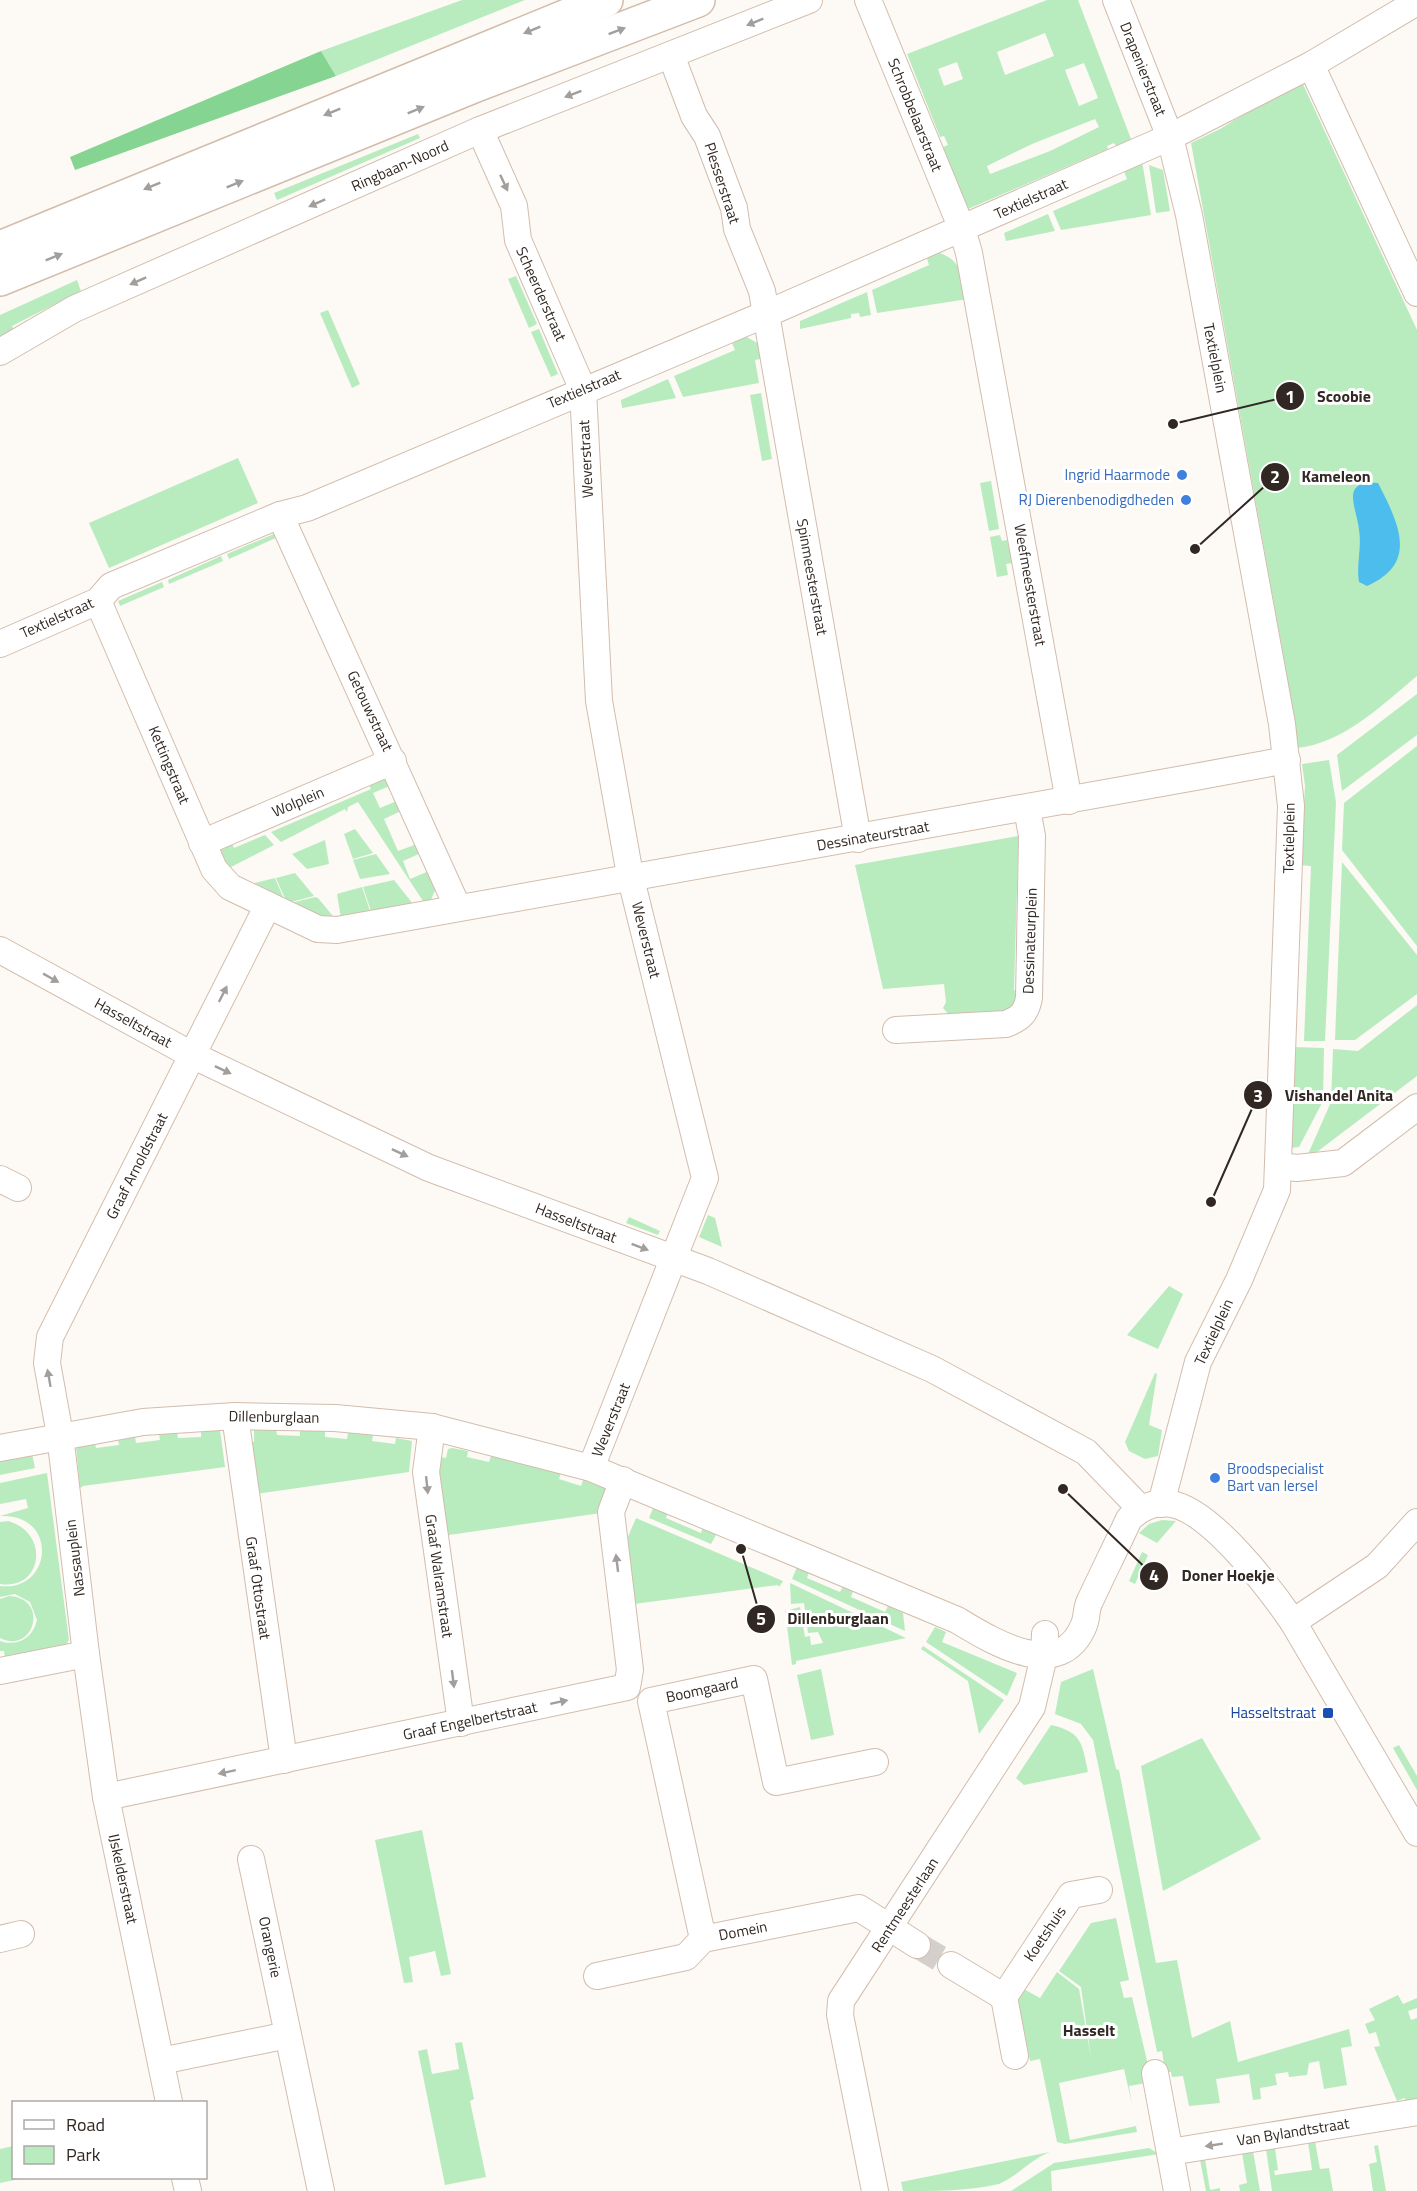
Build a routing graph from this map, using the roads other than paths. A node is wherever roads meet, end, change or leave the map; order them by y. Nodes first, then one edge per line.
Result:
1 (606, 0) edge
2 (698, 0) edge
3 (809, 0) edge
4 (868, 0) edge
5 (1116, 0) edge
6 (1417, 2) edge
7 (671, 55) junction
8 (1311, 65) junction
9 (480, 130) junction
10 (1170, 137) junction
11 (962, 229) junction
12 (0, 248) edge
13 (0, 279) edge
14 (1417, 293) edge
15 (766, 314) junction
16 (0, 352) edge
17 (583, 390) junction
18 (280, 514) junction
19 (98, 601) junction
20 (0, 644) edge
21 (1287, 760) junction
22 (393, 761) junction
23 (1069, 801) junction
24 (1027, 808) junction
25 (858, 839) junction
26 (202, 843) junction
27 (630, 875) junction
28 (268, 905) junction
29 (458, 908) junction
30 (0, 950) edge
31 (896, 1030) dead end
32 (192, 1055) junction
33 (1417, 1107) edge
34 (1278, 1166) junction
35 (674, 1261) junction
36 (235, 1416) junction
37 (432, 1428) junction
38 (60, 1436) junction
39 (0, 1448) edge
40 (591, 1468) junction
41 (623, 1480) junction
42 (1152, 1505) junction
43 (1417, 1522) edge
44 (1293, 1622) junction
45 (1044, 1645) junction
46 (86, 1654) junction
47 (0, 1671) edge
48 (461, 1723) junction
49 (284, 1760) junction
50 (875, 1762) dead end
51 (106, 1797) junction
52 (1417, 1833) edge
53 (251, 1859) dead end
54 (1099, 1890) dead end
55 (892, 1928) junction
56 (703, 1939) junction
57 (918, 1945) tunnel mouth
58 (951, 1965) tunnel mouth
59 (597, 1976) dead end
60 (1004, 1997) junction
61 (288, 2035) junction
62 (1015, 2056) dead end
63 (161, 2061) junction
64 (1155, 2073) dead end
65 (170, 2101) edge
66 (1417, 2112) edge
67 (1170, 2152) junction
68 (321, 2191) edge
69 (875, 2191) edge
70 (1177, 2191) edge

1 -> 12 main road
13 -> 2 main road
3 -> 7 street, Ringbaan-Noord
4 - 11 street, Schrobbelaarstraat
5 - 10 street, Drapenierstraat
6 - 8 street
7 -> 9 street, Ringbaan-Noord
7 - 15 street, Plesserstraat
8 - 10 street
8 - 14 street
9 -> 16 street, Ringbaan-Noord
9 -> 17 street, Scheerderstraat
10 - 11 street, Textielstraat
10 - 21 street, Textielplein
11 - 15 street, Textielstraat
11 - 23 street, Weefmeesterstraat
15 - 17 street, Textielstraat
15 - 25 street, Spinmeesterstraat
17 - 18 street, Textielstraat
17 - 27 street, Weverstraat
18 - 19 street, Textielstraat
18 - 22 street, Getouwstraat
19 - 20 street, Textielstraat
19 - 26 street, Kettingstraat
21 - 23 street, Dessinateurstraat
21 - 34 street, Textielplein
22 - 26 street, Wolplein
22 - 29 street, Getouwstraat
23 - 24 street, Dessinateurstraat
24 - 25 street, Dessinateurstraat
24 - 31 street, Dessinateurplein
25 - 27 street, Dessinateurstraat
26 - 28 street, Kettingstraat
27 - 29 street, Dessinateurstraat
27 - 35 street, Weverstraat
28 - 29 street
32 -> 28 street, Graaf Arnoldstraat
30 -> 32 street, Hasseltstraat
32 -> 35 street, Hasseltstraat
38 -> 32 street, Graaf Arnoldstraat
33 - 34 street
34 - 42 street, Textielplein
35 - 40 street, Weverstraat
35 - 42 street, Hasseltstraat
36 - 37 street, Dillenburglaan
36 - 38 street, Dillenburglaan
36 - 49 street, Graaf Ottostraat
37 - 40 street, Dillenburglaan
37 -> 48 street, Graaf Walramstraat
38 - 39 street
38 - 46 street, Nassauplein
40 - 41 street, Dillenburglaan
41 - 45 street, Dillenburglaan
48 -> 41 street, Graaf Engelbertstraat
42 - 44 street
42 - 45 street
43 - 44 street
44 - 52 street
45 - 55 street, Rentmeesterlaan
46 - 47 street
46 - 51 street, IJskelderstraat
48 - 49 street, Graaf Engelbertstraat
49 -> 51 street, Graaf Engelbertstraat
50 - 56 street, Boomgaard
51 - 63 street, IJskelderstraat
53 - 61 street, Orangerie
54 - 60 street, Koetshuis
55 - 56 street, Domein
55 - 57 street
55 - 69 street, Rentmeesterlaan
56 - 59 street, Domein
58 - 60 street
60 - 62 street
61 - 63 street
61 - 68 street, Orangerie
63 - 65 street, IJskelderstraat
64 - 67 street
66 -> 67 street, Van Bylandtstraat
67 - 70 street

